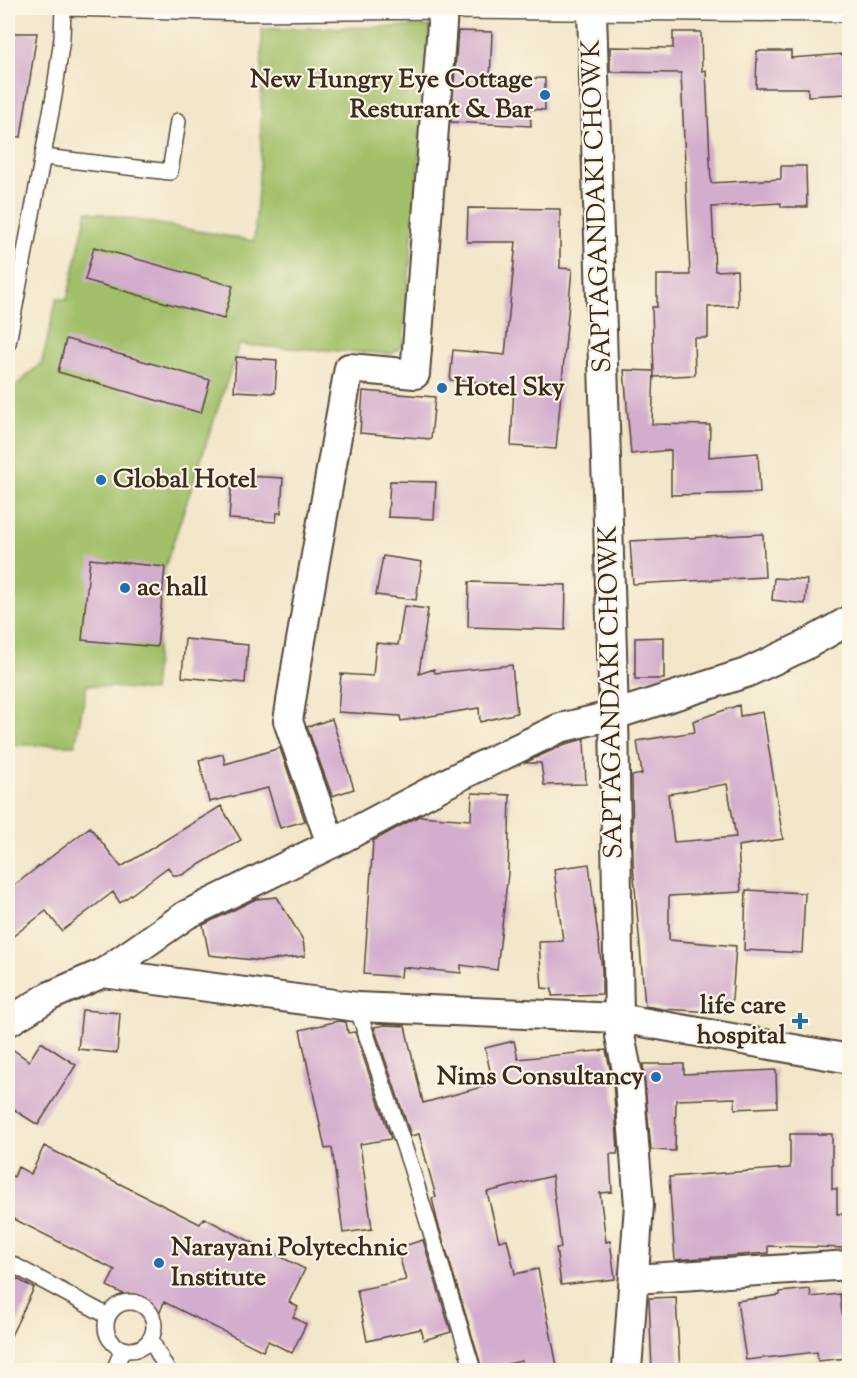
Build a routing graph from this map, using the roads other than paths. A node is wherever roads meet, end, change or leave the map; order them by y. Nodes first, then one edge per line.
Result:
1 (63, 8) edge
2 (70, 8) edge
3 (443, 11) junction
4 (592, 12) junction
5 (849, 14) edge
6 (178, 121) dead end
7 (44, 157) junction
8 (8, 343) edge
9 (849, 620) edge
10 (614, 715) junction
11 (331, 844) junction
12 (103, 973) junction
13 (357, 1007) junction
14 (619, 1018) junction
15 (8, 1022) edge
16 (849, 1059) edge
17 (8, 1262) edge
18 (849, 1265) edge
19 (634, 1279) junction
20 (108, 1316) junction
21 (151, 1340) junction
22 (123, 1349) junction
23 (114, 1371) edge
24 (167, 1371) edge
25 (473, 1371) edge
26 (627, 1371) edge

1 - 7 lane
2 - 3 lane
3 - 4 lane
3 - 11 street
4 - 5 lane
4 - 10 street, SAPTAGANDAKI CHOWK
6 - 7 lane
7 - 8 lane
9 - 10 street
10 - 11 street
10 - 14 street, SAPTAGANDAKI CHOWK
11 - 12 street
12 - 13 street
12 - 15 street
13 - 14 street
13 - 25 lane
14 - 16 street
14 - 19 street, SAPTAGANDAKI CHOWK
17 - 20 lane
18 - 19 street
19 - 26 street, SAPTAGANDAKI CHOWK
20 - 21 lane
20 - 22 lane
21 - 22 lane
21 - 24 lane
22 - 23 lane

